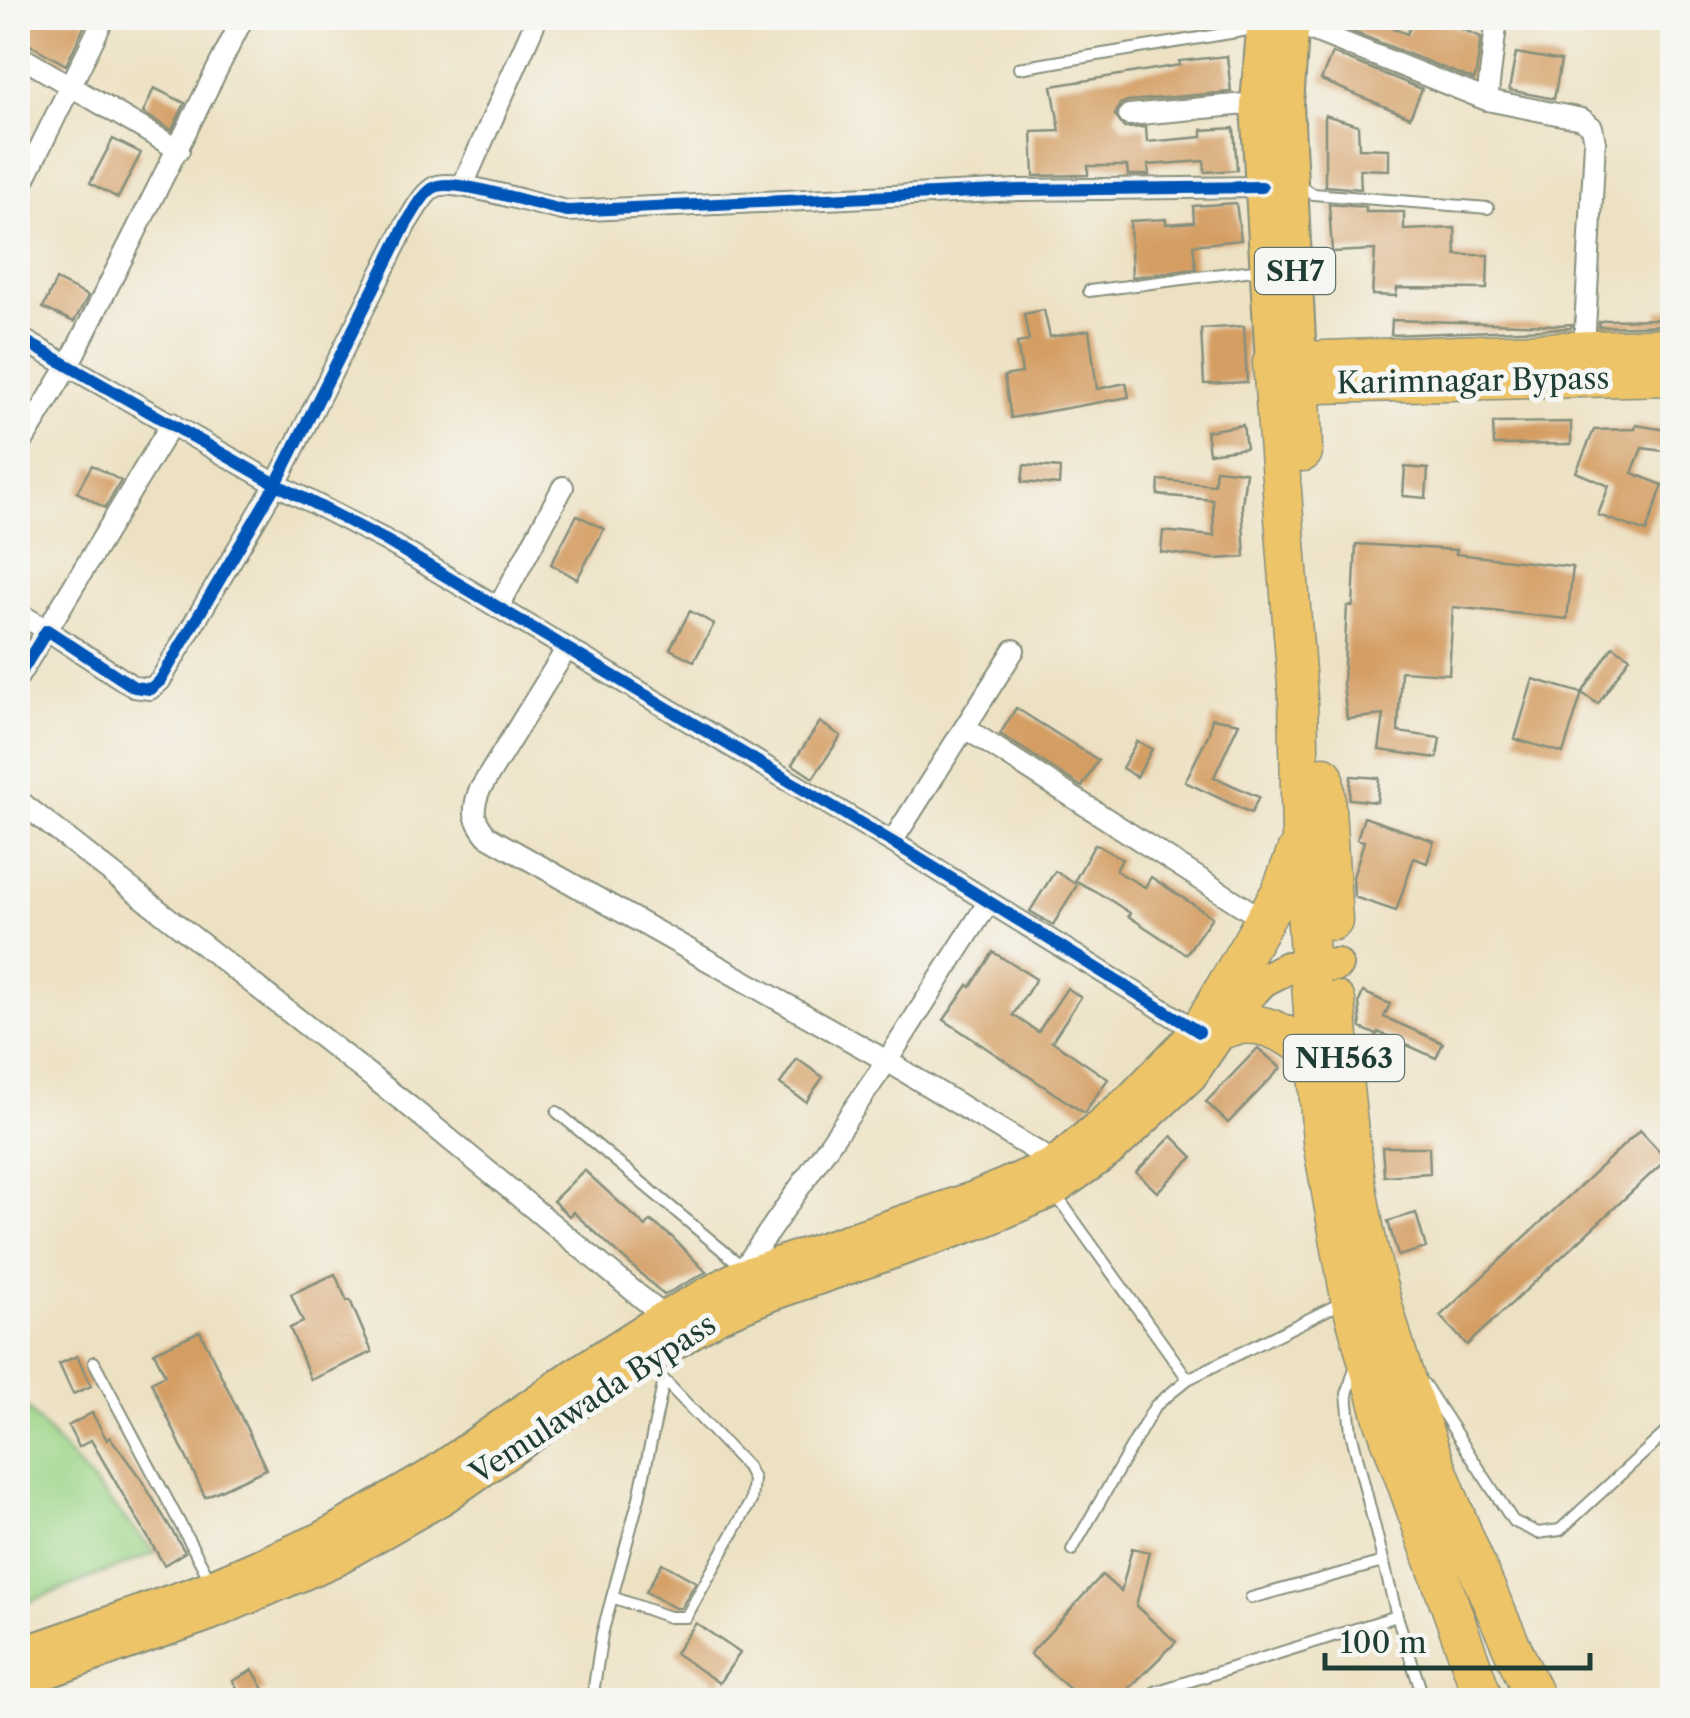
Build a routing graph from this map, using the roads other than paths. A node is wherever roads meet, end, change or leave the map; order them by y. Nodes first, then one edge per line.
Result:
1 (104, 18) edge
2 (243, 18) edge
3 (537, 18) edge
4 (1497, 18) edge
5 (1278, 21) edge
6 (18, 55) edge
7 (1019, 68) dead end
8 (70, 84) junction
9 (1486, 100) junction
10 (1258, 104) junction
11 (1129, 115) dead end
12 (179, 150) junction
13 (463, 184) junction
14 (1276, 185) junction
15 (18, 192) edge
16 (1488, 208) dead end
17 (1266, 268) junction
18 (1090, 291) dead end
19 (18, 337) edge
20 (1672, 346) edge
21 (1584, 348) junction
22 (68, 366) junction
23 (1286, 373) junction
24 (1672, 376) edge
25 (1433, 382) junction
26 (172, 422) junction
27 (1303, 446) junction
28 (18, 449) edge
29 (276, 484) junction
30 (563, 486) dead end
31 (498, 608) junction
32 (18, 612) edge
33 (47, 630) junction
34 (567, 648) junction
35 (1014, 650) dead end
36 (18, 677) edge
37 (965, 728) junction
38 (18, 800) edge
39 (1301, 838) junction
40 (892, 842) junction
41 (988, 903) junction
42 (1264, 920) junction
43 (1322, 955) junction
44 (1212, 1030) junction
45 (1316, 1053) junction
46 (887, 1061) junction
47 (557, 1112) dead end
48 (1054, 1177) junction
49 (741, 1272) junction
50 (1350, 1298) junction
51 (665, 1317) junction
52 (1378, 1340) junction
53 (94, 1362) dead end
54 (658, 1368) junction
55 (1188, 1379) junction
56 (1672, 1427) edge
57 (1072, 1550) dead end
58 (1383, 1562) junction
59 (212, 1585) junction
60 (612, 1597) junction
61 (1251, 1598) dead end
62 (1397, 1616) junction
63 (18, 1656) edge
64 (18, 1682) edge
65 (592, 1700) edge
66 (1150, 1700) edge
67 (1424, 1700) edge
68 (1484, 1700) edge
69 (1536, 1700) edge

1 - 8 street
2 - 12 street
3 - 13 street
4 - 9 street
5 - 7 lane
5 - 9 street
5 - 10 main road, SH7
5 - 14 main road, SH7
6 - 8 street
8 - 12 street
8 - 15 street
9 - 21 street
10 - 11 street
10 - 14 main road, SH7
12 - 22 street
13 - 14 street
13 - 29 street
14 - 16 lane
14 - 17 main road, SH7
14 - 23 main road, SH7
17 - 18 lane
17 - 23 main road, SH7
19 - 22 street
20 - 21 highway, Karimnagar Bypass
21 - 23 highway, Karimnagar Bypass
22 - 26 street
22 - 28 street
23 - 25 highway, Karimnagar Bypass
23 - 27 highway, NH563
23 - 39 highway, NH563
24 - 25 highway, Karimnagar Bypass
25 - 27 highway
26 - 29 street
26 - 33 street
27 - 43 highway, NH563
29 - 31 street
29 - 33 street
30 - 31 street
31 - 34 street
32 - 33 street
33 - 36 street
34 - 40 street
34 - 46 street
35 - 37 street
37 - 40 street
37 - 42 street
38 - 51 street
39 - 42 highway
39 - 43 highway, NH563
40 - 41 street
41 - 44 street
41 - 46 street
42 - 44 highway
43 - 44 main road, Vemulawada Bypass
43 - 45 highway, NH563
43 - 52 highway, NH563
44 - 45 highway
44 - 48 main road, Vemulawada Bypass
45 - 50 highway, NH563
46 - 48 street
46 - 49 street
47 - 49 lane
48 - 49 main road, Vemulawada Bypass
48 - 54 main road, Vemulawada Bypass
48 - 55 lane
49 - 51 main road, Vemulawada Bypass
50 - 52 highway, NH563
50 - 55 lane
51 - 59 main road, Vemulawada Bypass
52 - 56 lane
52 - 58 lane
52 - 68 highway, NH563
52 - 69 highway, NH563
53 - 59 lane
54 - 60 lane
54 - 60 lane
54 - 64 main road, Vemulawada Bypass
55 - 57 lane
58 - 61 lane
58 - 62 lane
59 - 63 main road, Vemulawada Bypass
60 - 65 lane
62 - 66 lane
62 - 67 lane

